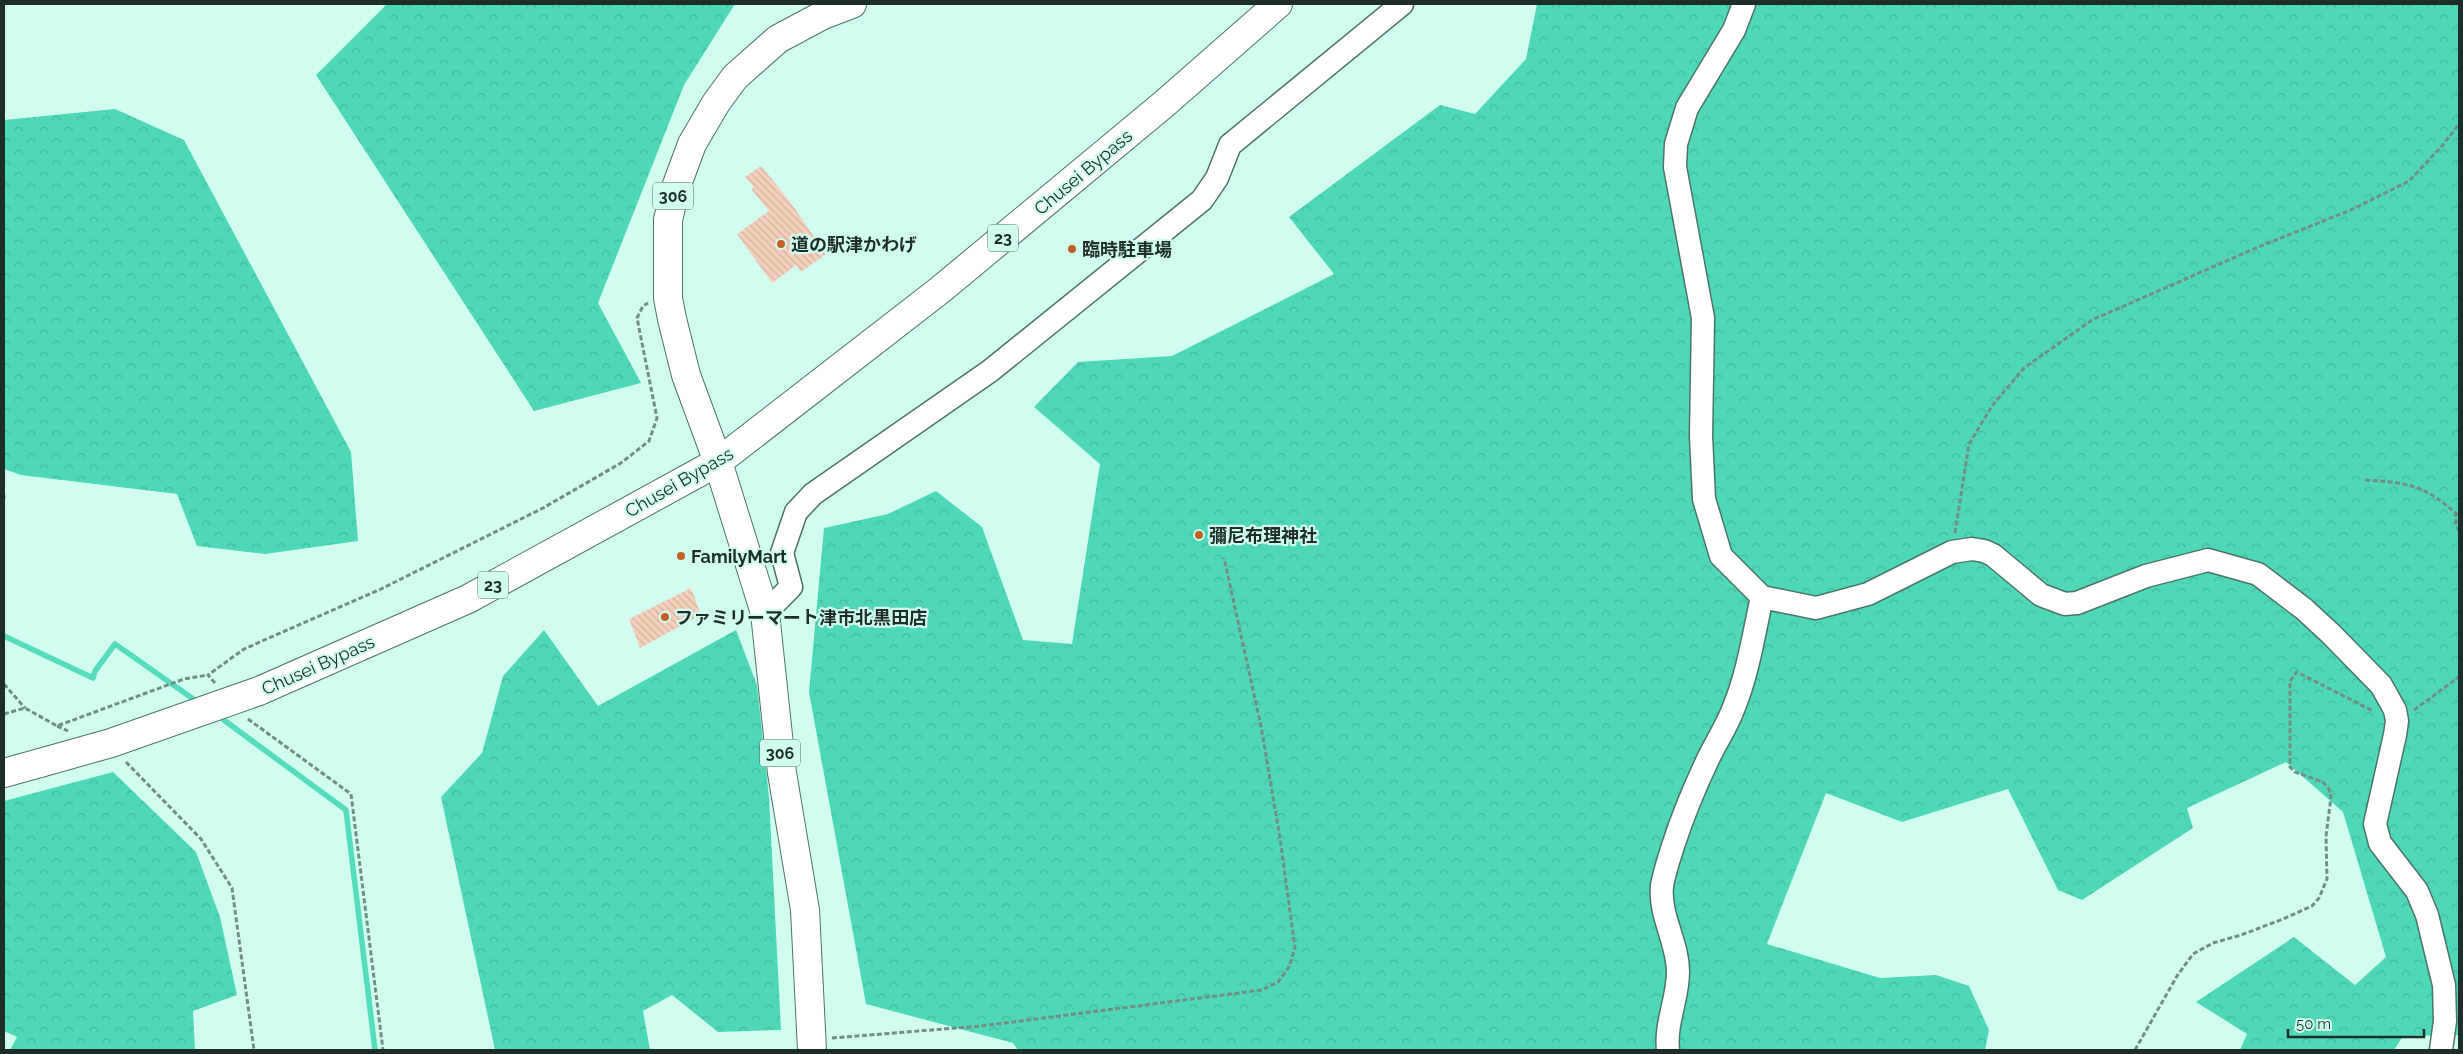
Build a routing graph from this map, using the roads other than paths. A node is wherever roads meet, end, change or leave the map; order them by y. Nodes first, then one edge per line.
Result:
1 (852, 4) edge
2 (1402, 4) edge
3 (1744, 4) edge
4 (1266, 8) edge
5 (718, 462) junction
6 (1762, 597) junction
7 (765, 613) junction
8 (4, 773) edge
9 (812, 1044) edge
10 (1668, 1050) edge
11 (2441, 1050) edge

1 - 5 highway, 306
2 - 7 street
3 - 6 street
4 - 5 highway, Chusei Bypass / 23
5 - 7 highway, 306
5 - 8 highway, Chusei Bypass / 23, bridge
6 - 10 street
6 - 11 street
7 - 9 highway, 306

